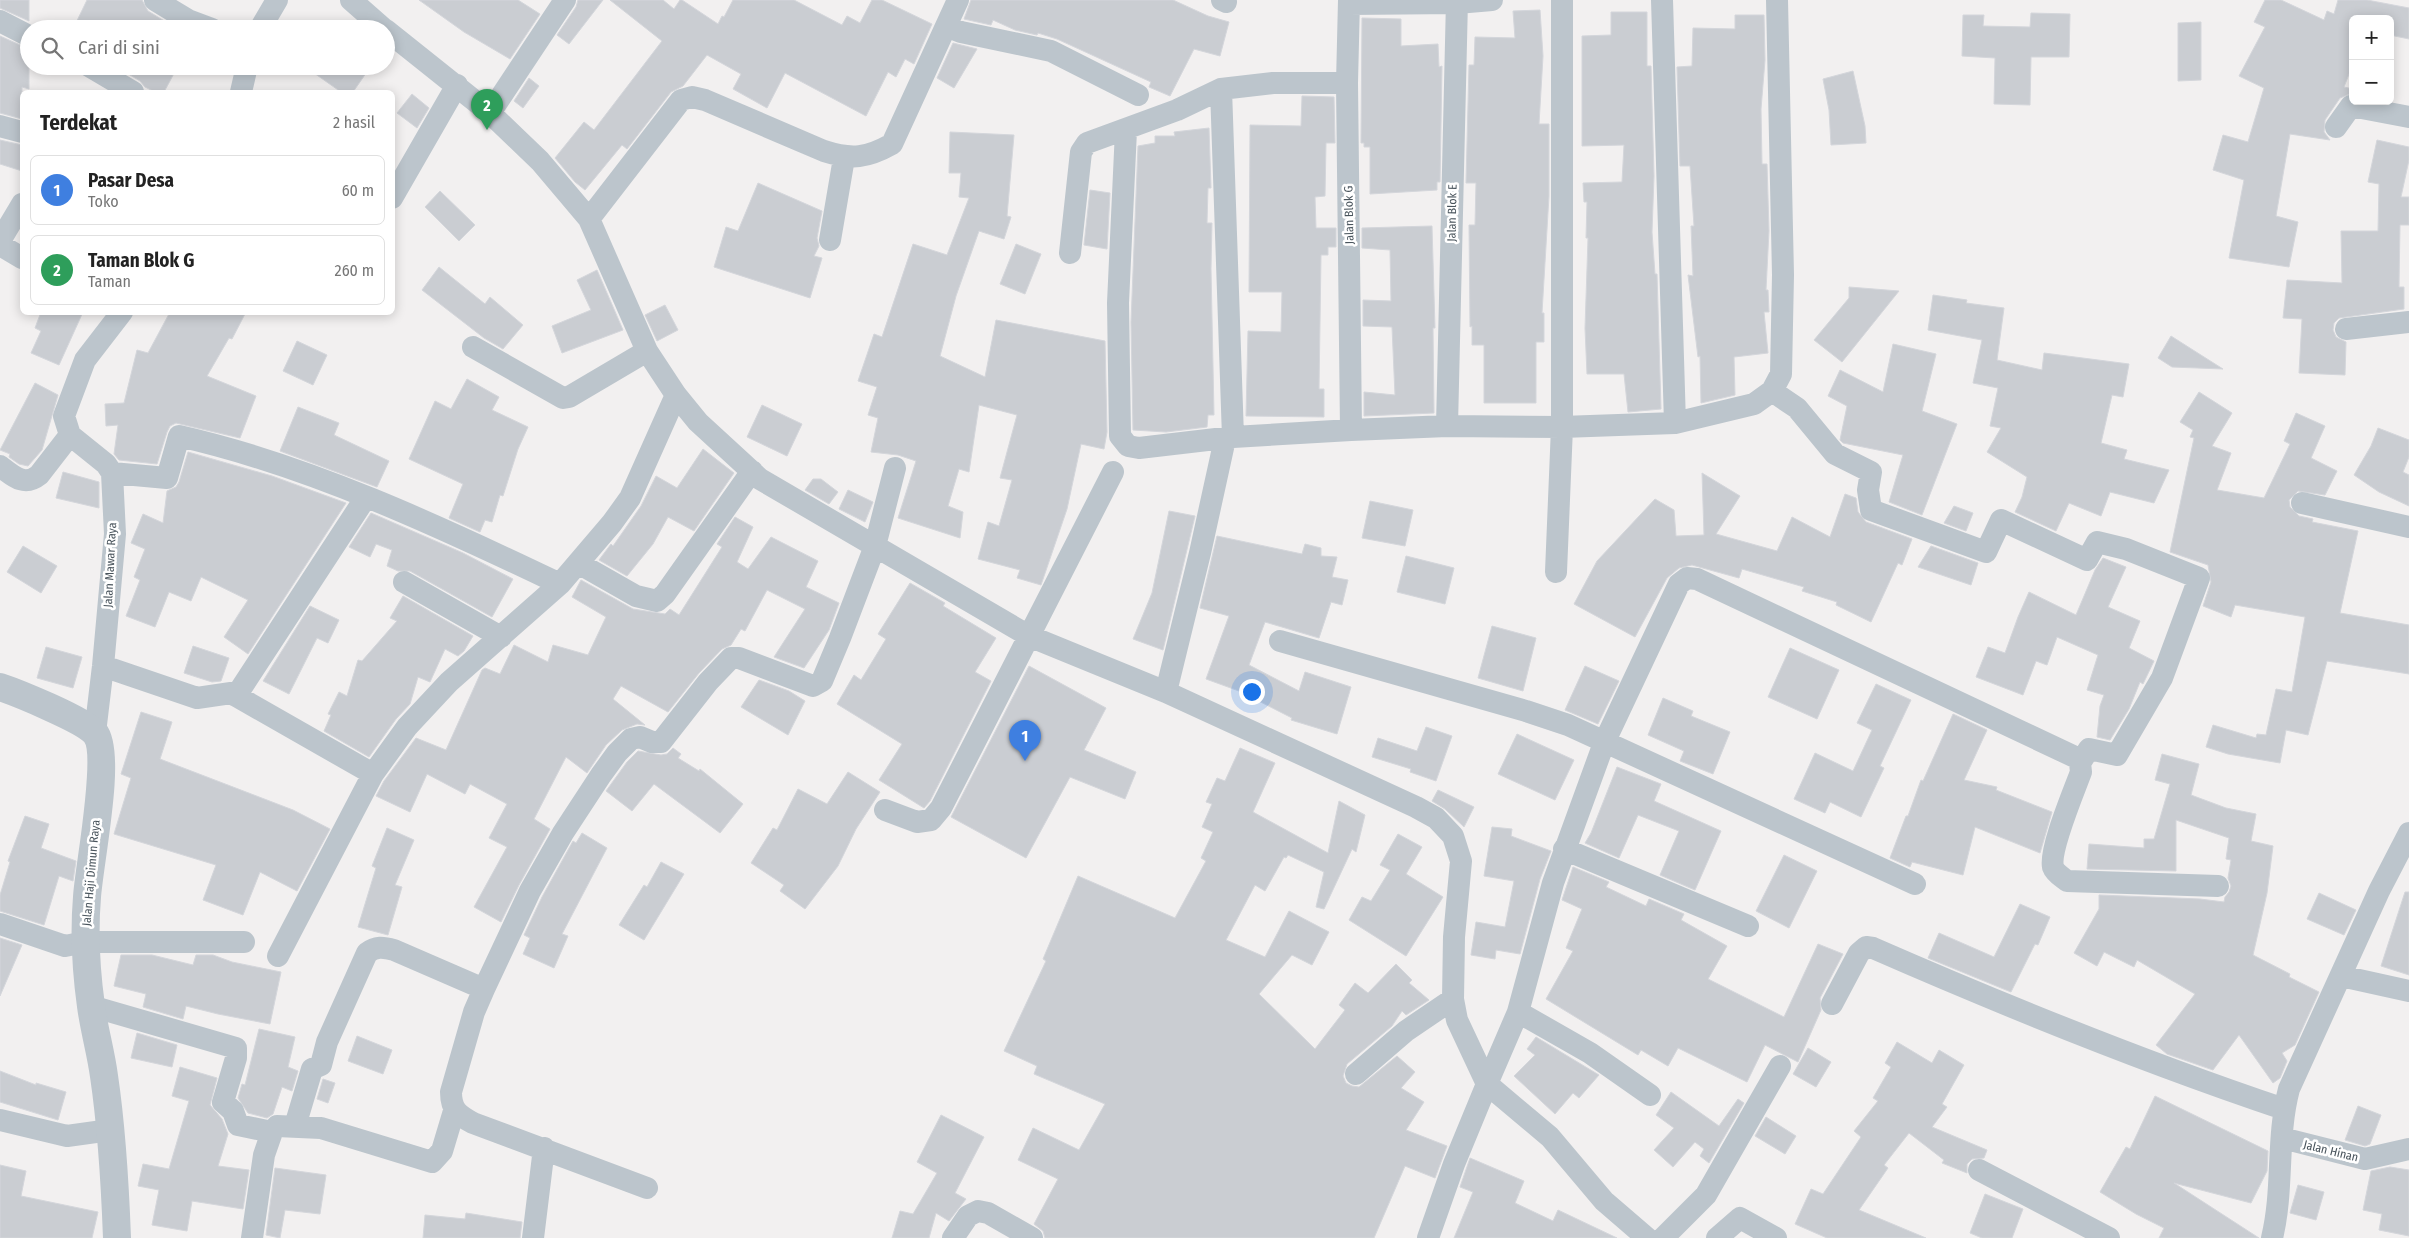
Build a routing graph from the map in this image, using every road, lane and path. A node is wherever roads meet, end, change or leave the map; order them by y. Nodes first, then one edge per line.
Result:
1 (155, 0) edge
2 (277, 0) edge
3 (351, 0) edge
4 (565, 0) edge
5 (958, 0) edge
6 (1492, 0) edge
7 (1562, 0) edge
8 (1662, 0) edge
9 (1777, 0) edge
10 (1457, 1) edge
11 (1349, 2) edge
12 (188, 20) edge
13 (265, 20) edge
14 (374, 20) edge
15 (0, 22) edge
16 (946, 26) junction
17 (20, 32) edge
18 (395, 38) edge
19 (104, 75) edge
20 (245, 75) edge
21 (1347, 83) junction
22 (457, 85) junction
23 (1221, 89) junction
24 (130, 90) edge
25 (242, 90) edge
26 (1138, 95) dead end
27 (2350, 105) edge
28 (2360, 105) edge
29 (490, 112) junction
30 (2409, 117) edge
31 (0, 126) edge
32 (2336, 126) dead end
33 (1126, 130) junction
34 (20, 131) edge
35 (844, 158) junction
36 (395, 193) edge
37 (20, 207) edge
38 (589, 219) junction
39 (830, 240) dead end
40 (0, 241) edge
41 (0, 245) edge
42 (1070, 253) dead end
43 (20, 257) edge
44 (119, 315) edge
45 (2409, 322) edge
46 (2346, 329) dead end
47 (473, 347) dead end
48 (648, 351) junction
49 (1772, 391) junction
50 (676, 395) junction
51 (1675, 423) junction
52 (1447, 426) junction
53 (1562, 426) junction
54 (1351, 430) junction
55 (70, 436) junction
56 (1229, 438) junction
57 (0, 466) edge
58 (895, 468) dead end
59 (752, 470) junction
60 (1113, 472) dead end
61 (112, 473) junction
62 (366, 498) junction
63 (2302, 503) dead end
64 (2409, 527) edge
65 (875, 546) junction
66 (578, 563) junction
67 (1556, 572) dead end
68 (404, 582) dead end
69 (560, 584) junction
70 (1029, 636) junction
71 (501, 637) junction
72 (1280, 641) dead end
73 (103, 666) junction
74 (0, 687) edge
75 (1166, 692) junction
76 (236, 696) junction
77 (94, 732) junction
78 (1604, 743) junction
79 (2080, 763) junction
80 (373, 774) junction
81 (885, 810) dead end
82 (2409, 833) edge
83 (1564, 849) junction
84 (1915, 884) dead end
85 (2218, 886) dead end
86 (0, 924) edge
87 (1748, 926) dead end
88 (85, 942) junction
89 (244, 942) dead end
90 (278, 956) dead end
91 (2341, 976) junction
92 (484, 988) junction
93 (2409, 991) edge
94 (1454, 999) junction
95 (1832, 1004) dead end
96 (91, 1006) junction
97 (1518, 1012) junction
98 (1780, 1066) dead end
99 (1356, 1074) dead end
100 (1487, 1084) junction
101 (1650, 1095) dead end
102 (2284, 1109) junction
103 (454, 1111) junction
104 (0, 1120) edge
105 (294, 1126) junction
106 (110, 1130) junction
107 (272, 1132) junction
108 (2282, 1138) junction
109 (544, 1148) junction
110 (2409, 1149) edge
111 (1979, 1170) dead end
112 (648, 1188) dead end
113 (117, 1238) edge
114 (252, 1238) edge
115 (533, 1238) edge
116 (953, 1238) edge
117 (1032, 1238) edge
118 (1428, 1238) edge
119 (1647, 1238) edge
120 (1663, 1238) edge
121 (1717, 1238) edge
122 (1776, 1238) edge
123 (2109, 1238) edge
124 (2272, 1238) edge

1 - 12 street
2 - 13 street
3 - 14 street
4 - 29 street
5 - 16 street
6 - 10 street
7 - 53 street
8 - 51 street
9 - 49 street
10 - 11 street
10 - 52 street, Jalan Blok E
11 - 21 street, Jalan Blok G
15 - 17 street
16 - 26 street
16 - 35 street
18 - 22 street
19 - 24 street
20 - 25 street
21 - 23 street
21 - 54 street, Jalan Blok G
22 - 29 street
22 - 36 street
23 - 33 street
23 - 56 street
27 - 32 street
28 - 30 street
29 - 38 street
31 - 34 street
33 - 42 street
33 - 56 street
35 - 38 street
35 - 39 street
37 - 40 street
38 - 48 street
41 - 43 street
44 - 55 street
45 - 46 street
47 - 48 street
48 - 50 street
49 - 51 street
49 - 79 street
50 - 59 street
50 - 66 street
51 - 53 street
52 - 53 street
52 - 54 street
53 - 67 street
54 - 56 street
55 - 57 street
55 - 61 street
56 - 75 street
58 - 65 street
59 - 65 street
59 - 66 street
60 - 70 street
61 - 62 street
61 - 73 street, Jalan Mawar Raya
62 - 69 street
62 - 76 street
63 - 64 street
65 - 70 street
65 - 92 street
66 - 69 street
68 - 71 street
69 - 71 street
70 - 75 street
70 - 81 street
71 - 80 street
72 - 78 street
73 - 76 street
73 - 77 street, Jalan Mawar Raya
74 - 77 street
75 - 94 street
76 - 80 street
77 - 88 street, Jalan Haji Dimun Raya
78 - 79 street
78 - 83 street
78 - 84 street
79 - 85 street
80 - 90 street
82 - 91 street
83 - 87 street
83 - 97 street
86 - 88 street
88 - 89 street
88 - 96 street, Jalan Haji Dimun Raya
91 - 93 street
91 - 102 street
92 - 103 street
92 - 105 street
94 - 99 street
94 - 100 street
95 - 102 street
96 - 106 street, Jalan Haji Dimun Raya
96 - 107 street
97 - 100 street
97 - 101 street
98 - 120 street
100 - 118 street
100 - 119 street
102 - 108 street
103 - 105 street
103 - 109 street
104 - 106 street
105 - 107 street
106 - 113 street, Jalan Haji Dimun Raya
107 - 114 street
108 - 110 street, Jalan Hinan
108 - 124 street
109 - 112 street
109 - 115 street
111 - 123 street
116 - 117 street
121 - 122 street

